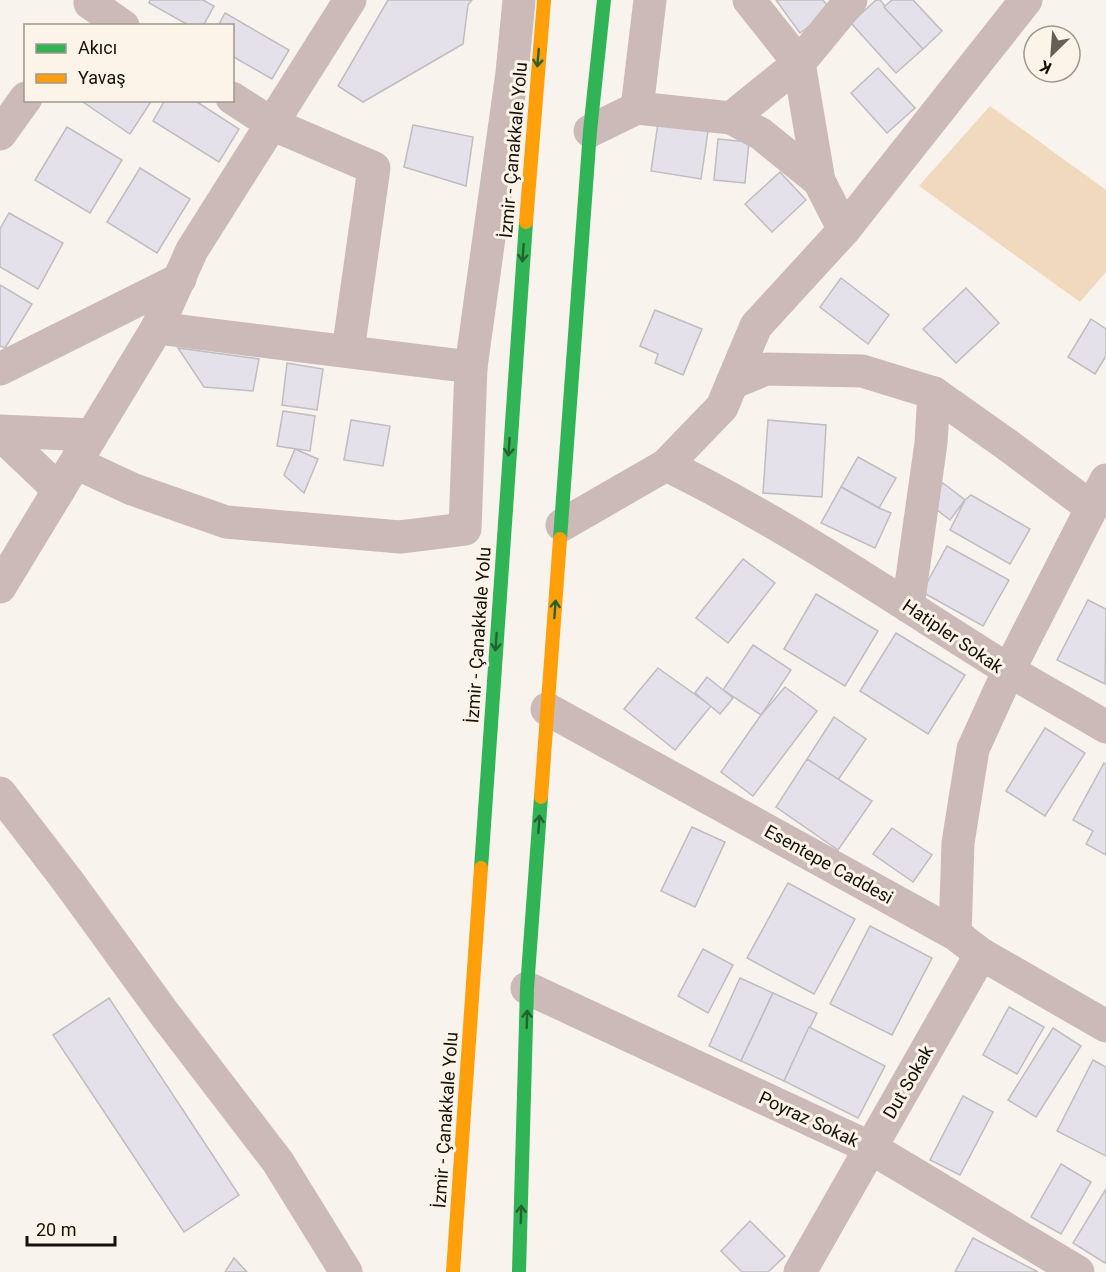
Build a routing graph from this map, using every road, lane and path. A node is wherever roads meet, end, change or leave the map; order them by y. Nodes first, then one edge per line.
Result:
1 (350, 0) edge
2 (519, 0) edge
3 (544, 0) edge
4 (604, 0) edge
5 (650, 0) edge
6 (748, 0) edge
7 (851, 0) edge
8 (1013, 6) edge
9 (86, 10) edge
10 (118, 24) edge
11 (799, 63) junction
12 (234, 99) edge
13 (24, 101) edge
14 (637, 108) junction
15 (731, 118) junction
16 (272, 124) junction
17 (590, 131) junction
18 (0, 134) edge
19 (819, 181) junction
20 (844, 230) junction
21 (180, 279) junction
22 (157, 328) junction
23 (348, 351) junction
24 (471, 367) junction
25 (0, 369) edge
26 (732, 383) junction
27 (934, 393) junction
28 (0, 433) edge
29 (92, 435) junction
30 (666, 465) junction
31 (68, 476) junction
32 (1099, 494) edge
33 (562, 525) junction
34 (0, 587) edge
35 (908, 606) junction
36 (1009, 670) junction
37 (548, 709) junction
38 (1106, 726) edge
39 (0, 793) edge
40 (956, 934) junction
41 (981, 954) junction
42 (528, 988) junction
43 (1106, 1026) edge
44 (871, 1148) junction
45 (346, 1272) edge
46 (453, 1272) edge
47 (519, 1272) edge
48 (800, 1272) edge
49 (1078, 1272) edge

1 - 16 street
2 - 24 street
3 -> 46 highway, İzmir - Çanakkale Yolu
4 - 17 highway
5 - 14 street
6 - 11 street
7 - 11 street
8 - 20 street
9 - 10 street
11 - 15 street
11 - 19 street
12 - 16 street
13 - 18 street
14 - 15 street
14 - 17 street
15 - 19 street
16 - 21 street
16 - 23 street
17 - 33 highway
19 - 20 street
20 - 26 street
21 - 22 street
21 - 25 street
22 - 23 street
22 - 29 street
23 - 24 street
24 - 31 street
26 - 27 street
26 - 30 street
27 - 32 street
27 - 35 street
28 - 29 street
28 - 31 street
29 - 31 street
30 - 33 street
30 - 35 street, Hatipler Sokak
31 - 34 street
32 - 36 street
37 -> 33 highway
35 - 36 street, Hatipler Sokak
36 - 38 street
36 - 40 street, Hatipler Sokak
37 - 40 street, Esentepe Caddesi
42 -> 37 highway
39 - 45 street
40 - 41 street, Esentepe Caddesi
41 - 43 street, Esentepe Caddesi
41 - 44 street, Dut Sokak
42 - 44 street, Poyraz Sokak
47 -> 42 highway
44 - 48 street, Dut Sokak
44 - 49 street, Poyraz Sokak

